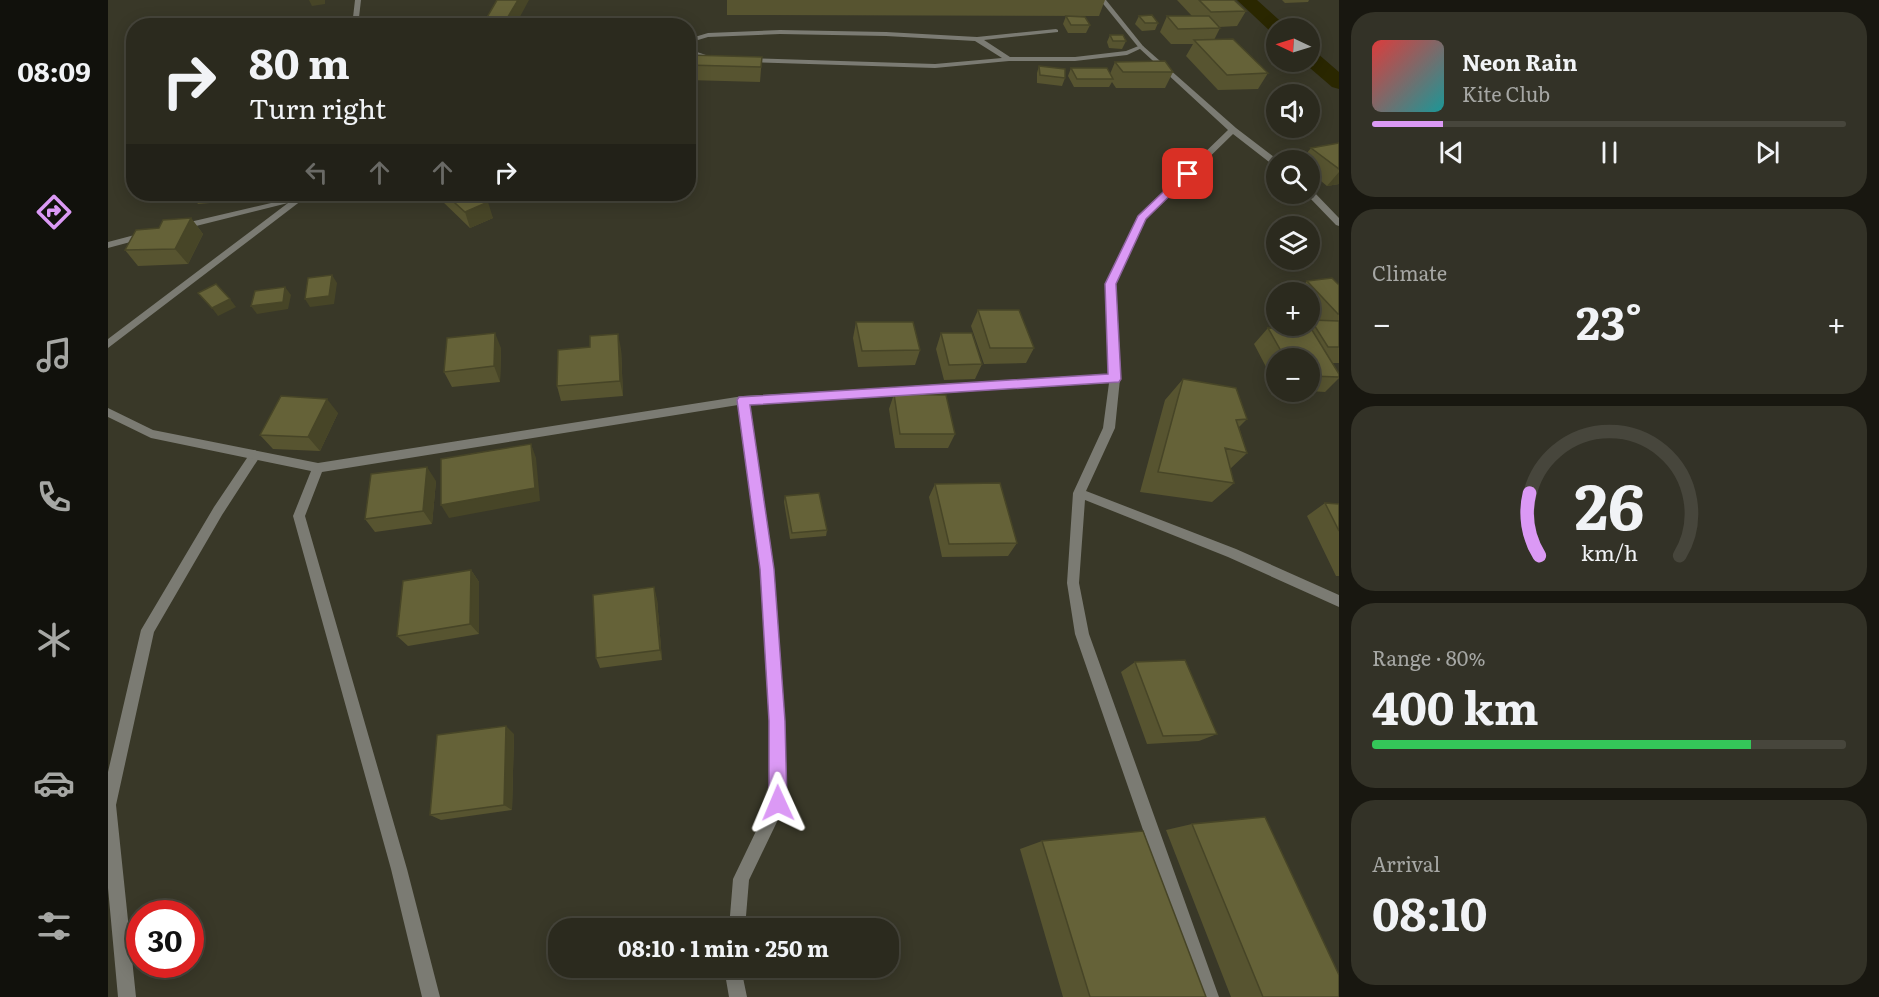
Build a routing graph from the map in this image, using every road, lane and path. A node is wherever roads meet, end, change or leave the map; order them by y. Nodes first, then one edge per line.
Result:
1 (358, 0) edge
2 (1103, 0) edge
3 (356, 18) edge
4 (1056, 31) dead end
5 (696, 39) edge
6 (977, 39) junction
7 (1141, 47) junction
8 (696, 54) edge
9 (717, 59) edge
10 (1009, 59) junction
11 (740, 60) edge
12 (1233, 130) junction
13 (1266, 155) edge
14 (281, 201) edge
15 (296, 201) edge
16 (1320, 203) edge
17 (1339, 223) edge
18 (165, 231) edge
19 (154, 233) edge
20 (108, 244) edge
21 (108, 344) edge
22 (1114, 379) junction
23 (743, 400) junction
24 (108, 412) edge
25 (255, 455) junction
26 (318, 468) junction
27 (1079, 493) junction
28 (1339, 601) edge
29 (737, 918) edge
30 (735, 978) edge
31 (127, 997) edge
32 (431, 997) edge
33 (738, 997) edge
34 (1210, 997) edge

1 - 3 street
2 - 7 street
4 - 6 street
5 - 6 street
6 - 10 street
7 - 10 street
7 - 12 street
8 - 9 street
10 - 11 street
12 - 13 street
12 - 22 street
14 - 18 street
15 - 21 street
16 - 17 street
19 - 20 street
22 - 23 street
22 - 27 street
23 - 26 street
23 - 29 street
24 - 25 street
25 - 26 street
25 - 31 street
26 - 32 street
27 - 28 street
27 - 34 street
30 - 33 street

